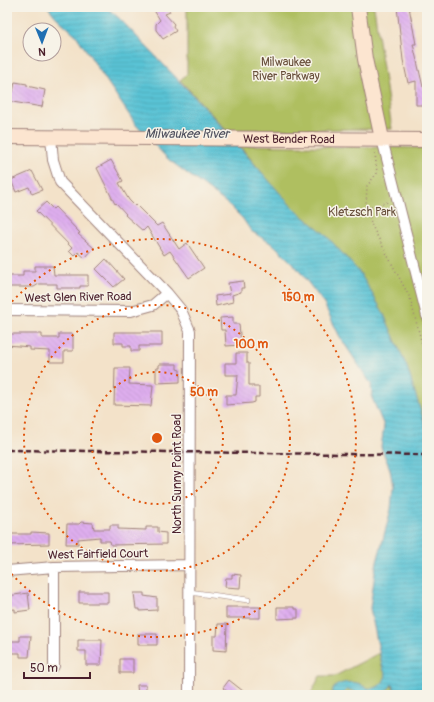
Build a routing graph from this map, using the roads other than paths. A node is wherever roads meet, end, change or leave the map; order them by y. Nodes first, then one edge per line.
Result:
1 (358, 7) edge
2 (7, 137) edge
3 (51, 137) junction
4 (427, 140) edge
5 (379, 145) junction
6 (167, 292) junction
7 (7, 310) edge
8 (427, 316) edge
9 (189, 566) junction
10 (54, 567) junction
11 (7, 571) edge
12 (189, 592) junction
13 (248, 600) dead end
14 (54, 666) dead end
15 (189, 695) edge

1 - 5 street
2 - 3 street, West Bender Road
3 - 5 street, West Bender Road
3 - 6 street, North Sunny Point Road
4 - 5 street, West Bender Road
5 - 8 street
6 - 7 street, West Glen River Road
6 - 9 street, North Sunny Point Road
9 - 10 street, West Fairfield Court
9 - 12 street, North Sunny Point Road
10 - 11 street, West Fairfield Court
10 - 14 street
12 - 13 lane
12 - 15 street, North Sunny Point Road

